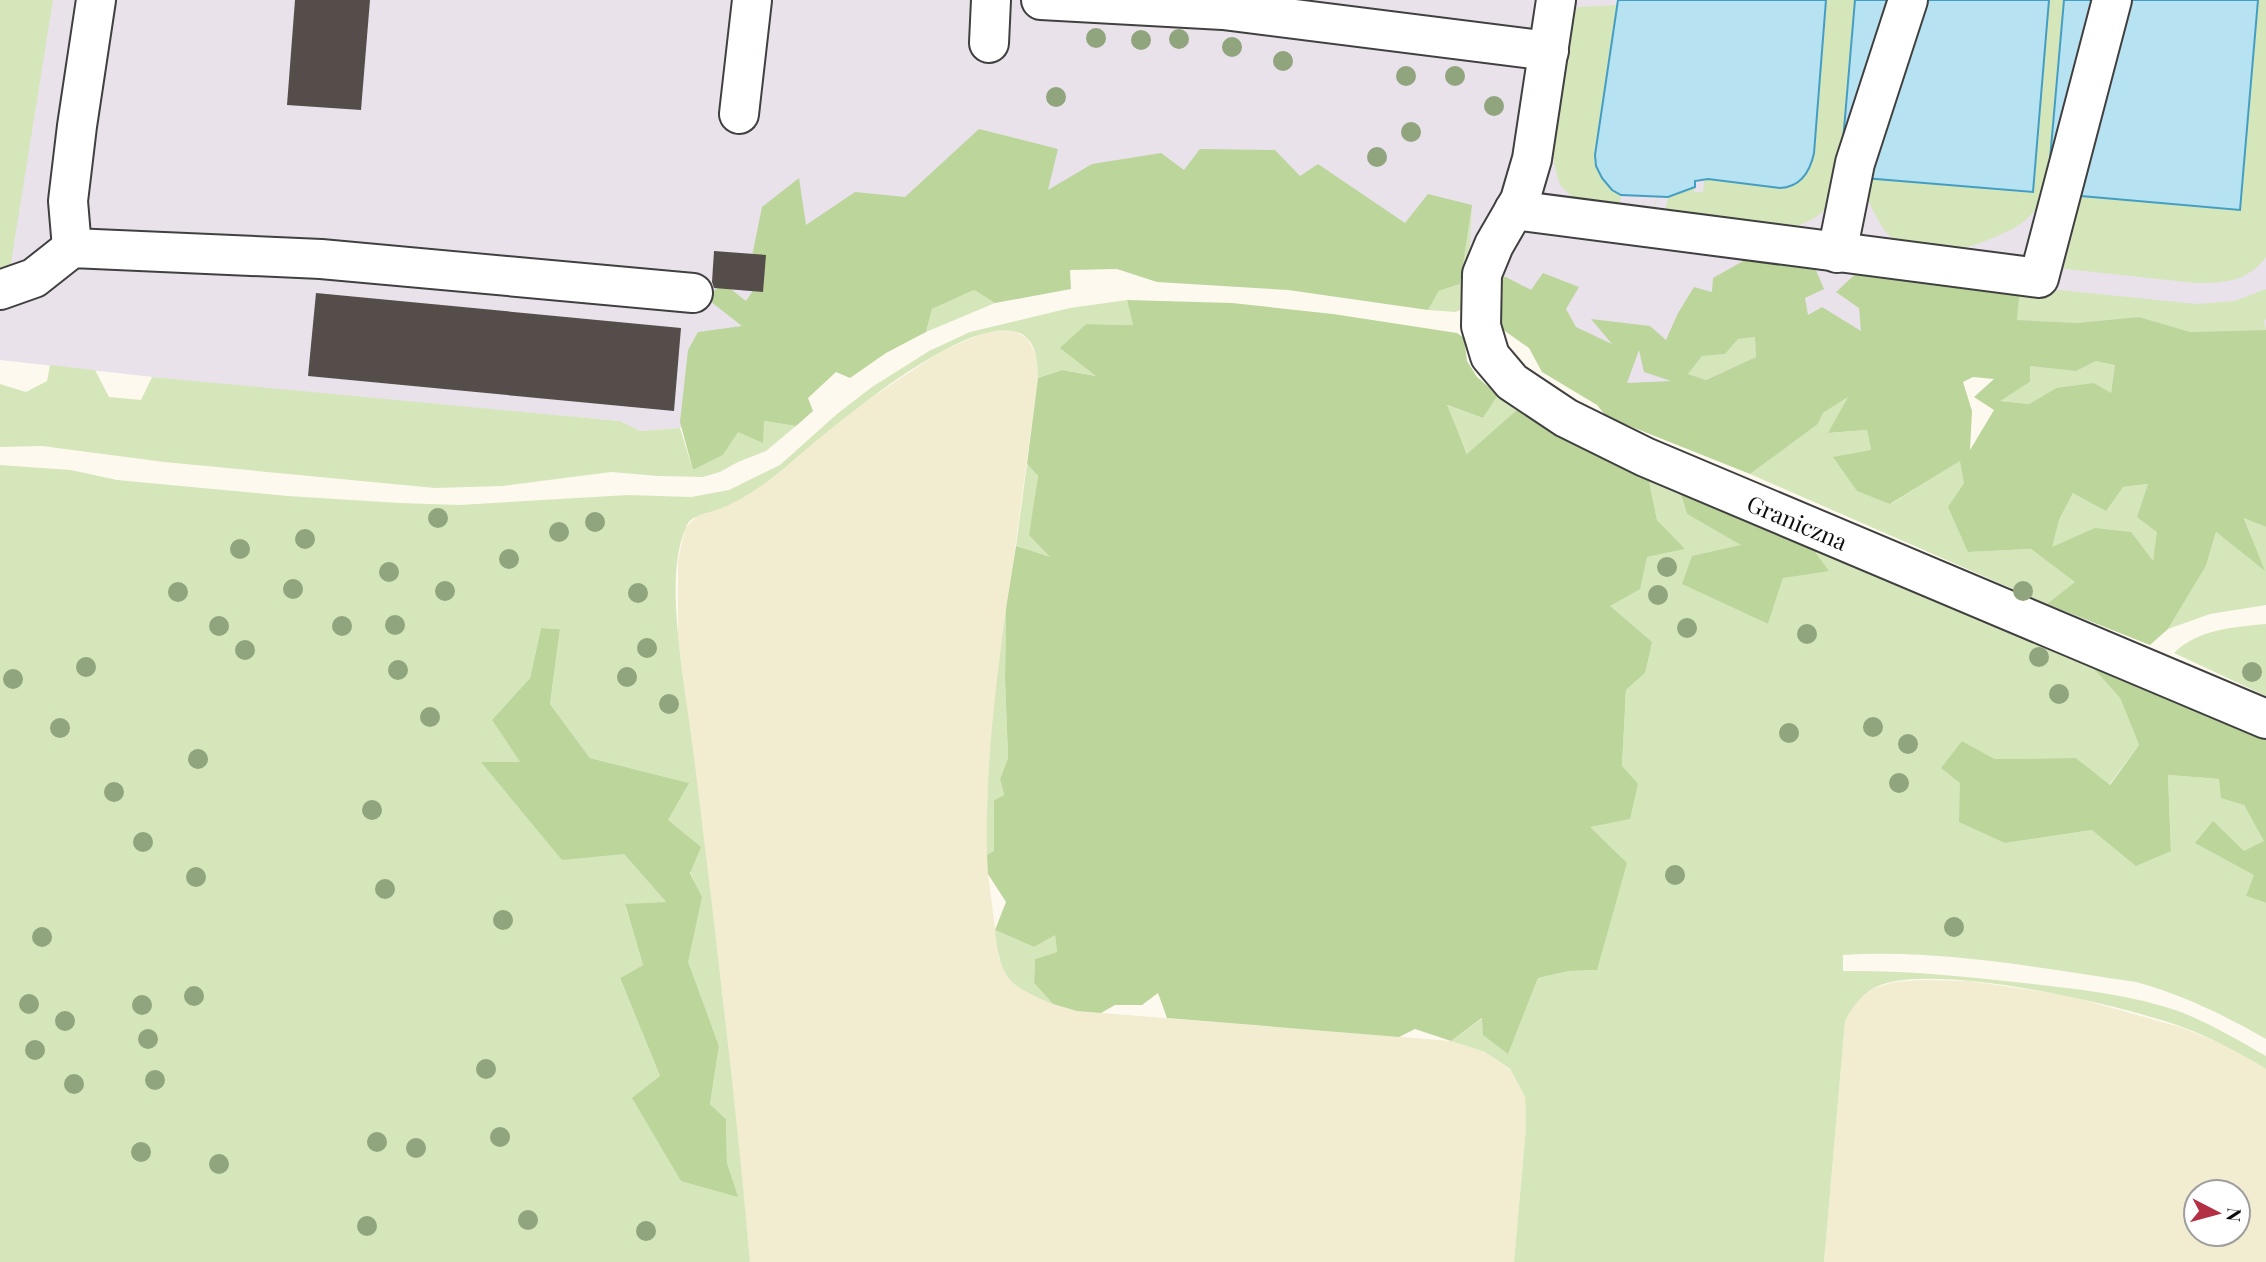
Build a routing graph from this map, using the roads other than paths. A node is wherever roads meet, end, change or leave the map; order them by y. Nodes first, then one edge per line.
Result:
1 (96, 0) edge
2 (752, 0) edge
3 (991, 0) edge
4 (1041, 0) edge
5 (1556, 0) edge
6 (1908, 0) edge
7 (2112, 0) edge
8 (1223, 5) edge
9 (989, 43) dead end
10 (1549, 51) junction
11 (739, 114) dead end
12 (1514, 211) junction
13 (72, 248) junction
14 (1837, 253) junction
15 (0, 290) edge
16 (693, 292) dead end
17 (2266, 719) edge

1 - 13 street
2 - 11 street
3 - 9 street
4 - 8 street
5 - 10 street, Graniczna
6 - 14 street
7 - 14 street
8 - 10 street
10 - 12 street, Graniczna
12 - 14 street
12 - 17 street, Graniczna
13 - 15 street
13 - 16 street

